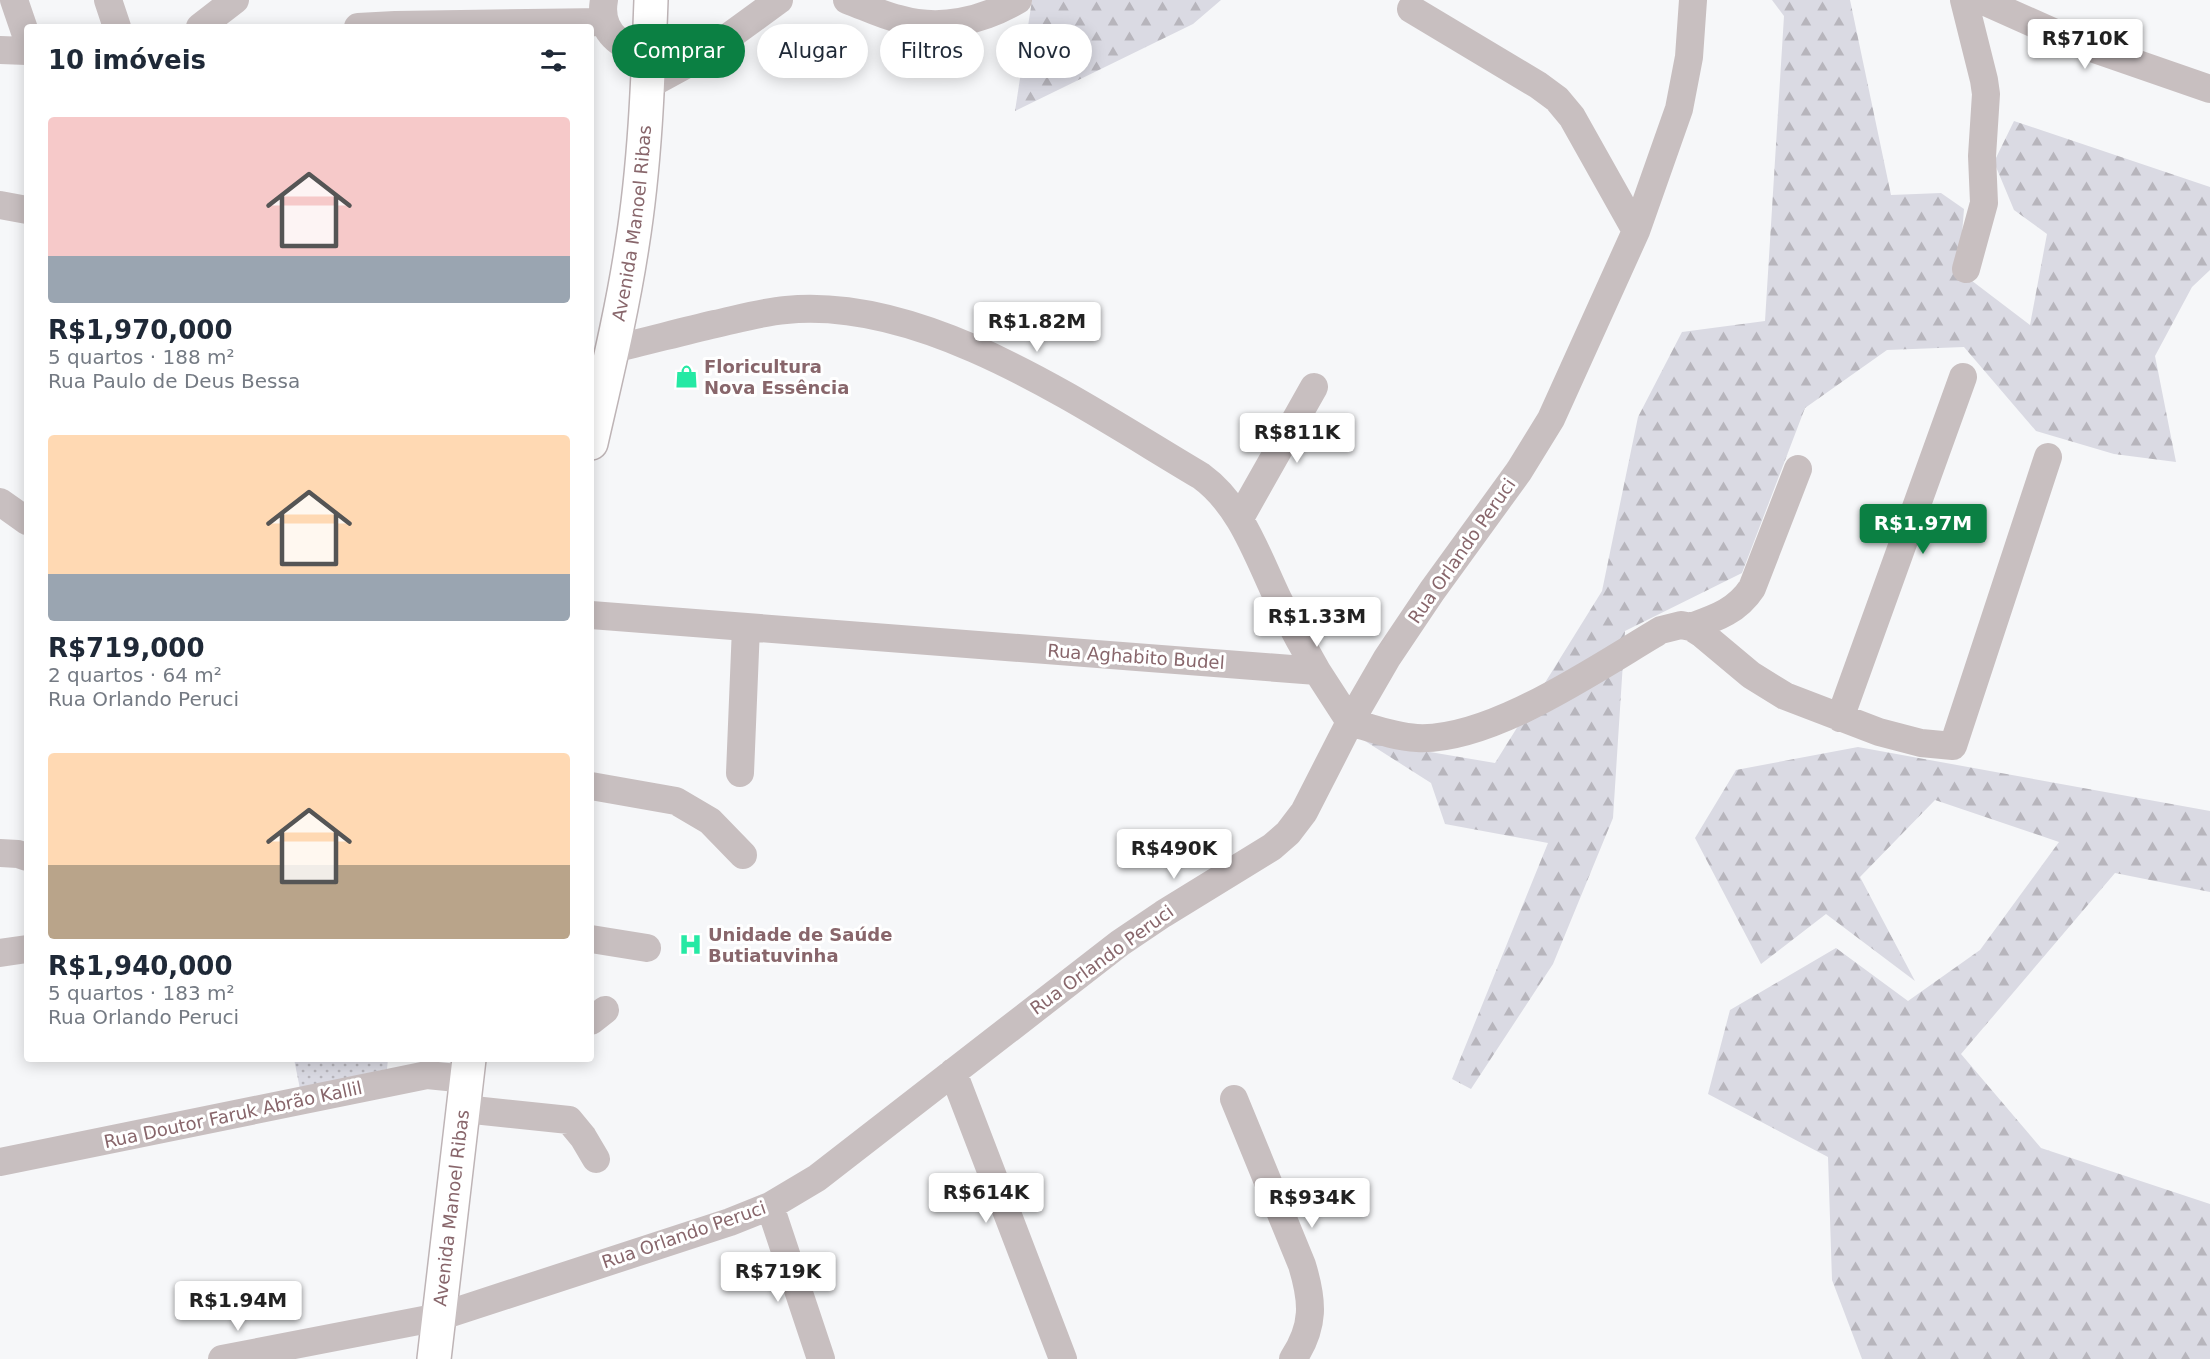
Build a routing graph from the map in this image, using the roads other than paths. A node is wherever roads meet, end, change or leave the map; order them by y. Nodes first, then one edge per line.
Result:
1 (14, 0) edge
2 (108, 0) edge
3 (234, 0) edge
4 (651, 0) edge
5 (779, 0) edge
6 (847, 0) edge
7 (1018, 0) edge
8 (1693, 0) edge
9 (1964, 0) edge
10 (1980, 0) edge
11 (1411, 9) dead end
12 (604, 11) edge
13 (116, 24) edge
14 (204, 24) edge
15 (396, 24) edge
16 (650, 24) edge
17 (745, 25) edge
18 (24, 29) edge
19 (612, 36) edge
20 (0, 50) edge
21 (24, 51) edge
22 (647, 78) edge
23 (2210, 89) edge
24 (0, 205) edge
25 (24, 209) edge
26 (1636, 231) junction
27 (1966, 269) dead end
28 (613, 349) junction
29 (1963, 377) dead end
30 (597, 386) edge
31 (1314, 387) dead end
32 (594, 414) edge
33 (2048, 458) dead end
34 (1798, 469) dead end
35 (0, 502) edge
36 (1240, 518) junction
37 (24, 519) edge
38 (594, 615) edge
39 (746, 627) junction
40 (1691, 627) junction
41 (1317, 671) junction
42 (1840, 718) junction
43 (1350, 722) junction
44 (740, 773) dead end
45 (594, 787) edge
46 (0, 853) edge
47 (743, 855) dead end
48 (24, 856) edge
49 (594, 939) edge
50 (647, 948) dead end
51 (24, 949) edge
52 (0, 953) edge
53 (405, 1069) edge
54 (952, 1072) junction
55 (467, 1082) edge
56 (1234, 1099) dead end
57 (596, 1159) dead end
58 (0, 1162) edge
59 (770, 1206) junction
60 (439, 1317) junction
61 (222, 1359) edge
62 (434, 1359) edge
63 (821, 1359) edge
64 (1063, 1359) edge
65 (1293, 1359) edge

1 - 18 street
2 - 13 street
3 - 14 street
4 - 16 main road, Avenida Manoel Ribas
5 - 17 street
6 - 7 street
8 - 26 street, Rua Orlando Peruci
9 - 27 street
10 - 23 street
11 - 26 street
12 - 15 street
12 - 19 street
20 - 21 street
22 - 28 main road, Avenida Manoel Ribas
24 - 25 street
26 - 43 street, Rua Orlando Peruci
28 - 30 main road, Avenida Manoel Ribas
28 - 36 street
29 - 42 street
30 - 32 main road, Avenida Manoel Ribas
31 - 36 street
33 - 42 street
34 - 40 street
35 - 37 street
36 - 41 street
38 - 39 street, Rua Aghabito Budel
39 - 41 street, Rua Aghabito Budel
39 - 44 street
40 - 42 street
40 - 43 street
41 - 43 street
43 - 54 street, Rua Orlando Peruci
45 - 47 street
46 - 48 street
49 - 50 street
51 - 52 street
53 - 55 street, Rua Doutor Faruk Abrão Kallil
53 - 58 street, Rua Doutor Faruk Abrão Kallil
54 - 59 street, Rua Orlando Peruci
54 - 64 street
55 - 57 street, Rua Doutor Faruk Abrão Kallil
55 - 60 main road, Avenida Manoel Ribas
56 - 65 street
59 - 60 street, Rua Orlando Peruci
59 - 63 street
60 - 61 street, Rua Orlando Peruci
60 - 62 main road, Avenida Manoel Ribas

